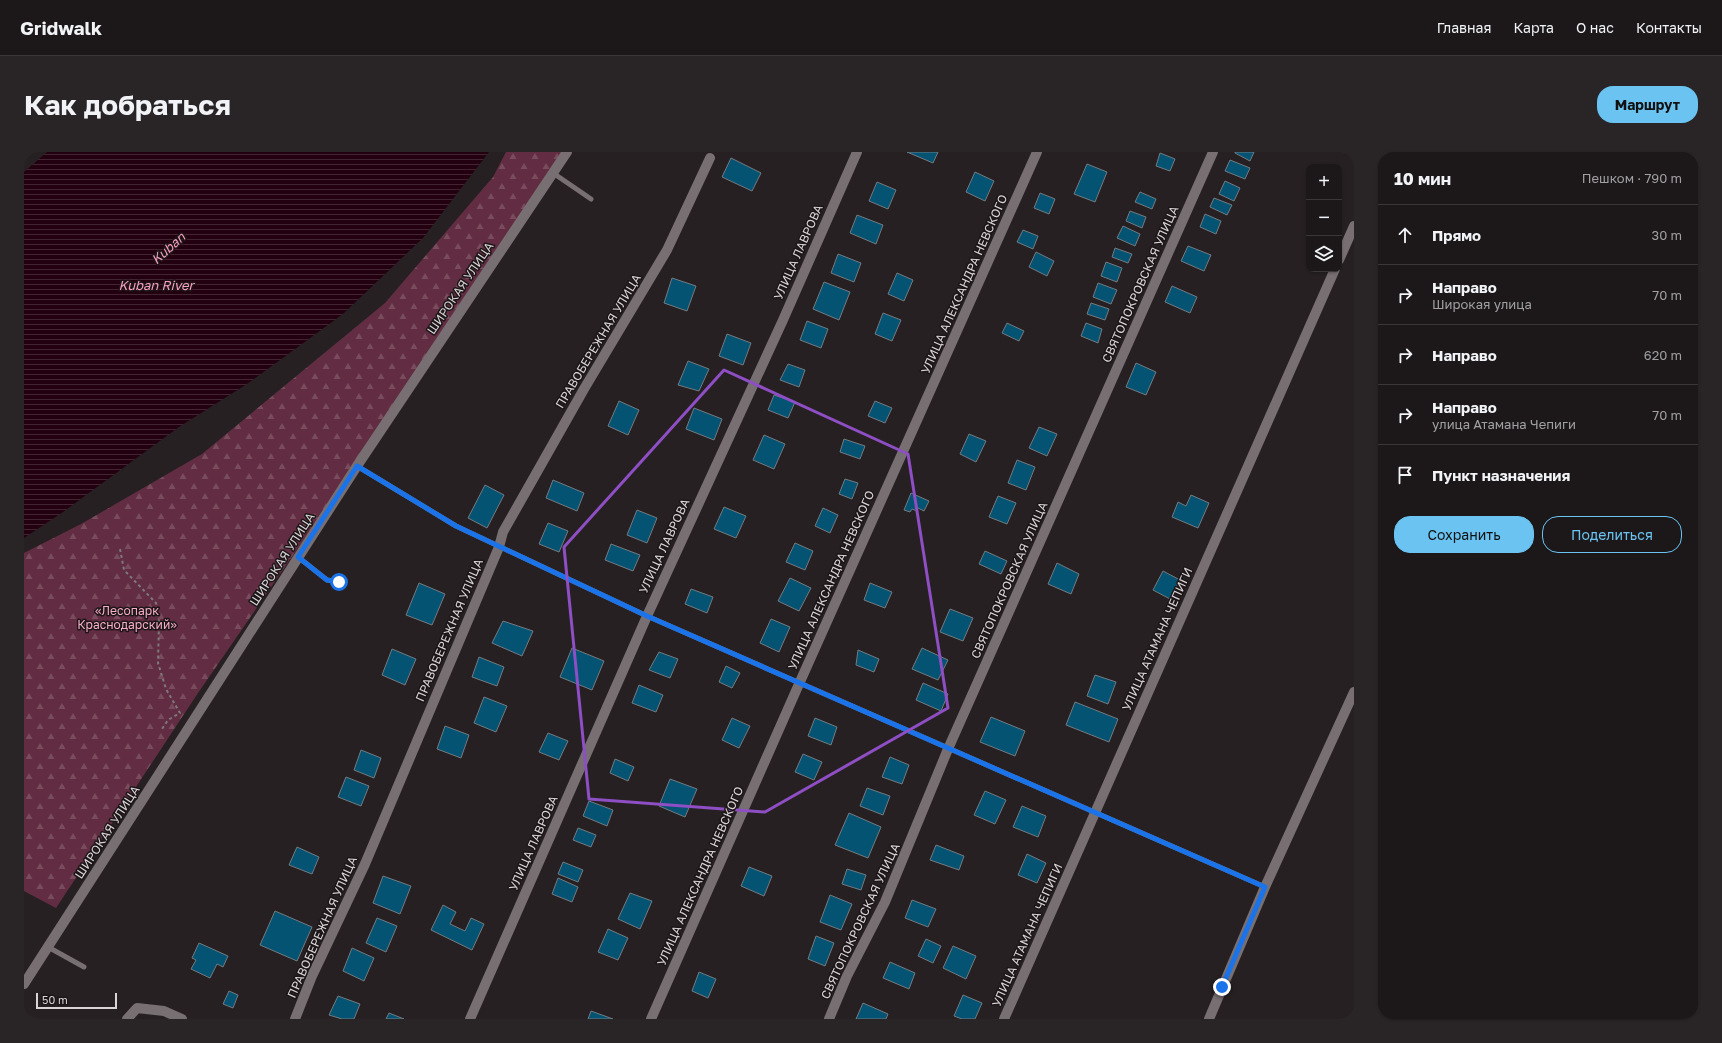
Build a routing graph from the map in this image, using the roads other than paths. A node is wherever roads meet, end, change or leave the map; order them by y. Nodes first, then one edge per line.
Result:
1 (567, 152) edge
2 (857, 152) edge
3 (1037, 152) edge
4 (1213, 152) edge
5 (710, 158) dead end
6 (554, 173) junction
7 (591, 199) dead end
8 (1354, 226) edge
9 (1342, 253) edge
10 (1334, 272) edge
11 (357, 466) junction
12 (499, 547) junction
13 (298, 557) junction
14 (339, 582) dead end
15 (647, 616) junction
16 (799, 684) junction
17 (1354, 692) edge
18 (948, 749) junction
19 (1095, 812) junction
20 (1265, 887) junction
21 (48, 947) junction
22 (84, 967) dead end
23 (24, 984) edge
24 (127, 1019) edge
25 (182, 1019) edge
26 (295, 1019) edge
27 (470, 1019) edge
28 (652, 1019) edge
29 (829, 1019) edge
30 (1004, 1019) edge
31 (1209, 1019) edge

1 - 6 street, ШИРОКАЯ УЛИЦА
2 - 15 street, УЛИЦА ЛАВРОВА
3 - 16 street, УЛИЦА АЛЕКСАНДРА НЕВСКОГО
4 - 18 street, СВЯТОПОКРОВСКАЯ УЛИЦА
5 - 12 street, ПРАВОБЕРЕЖНАЯ УЛИЦА
6 - 7 lane
6 - 11 street, ШИРОКАЯ УЛИЦА
8 - 9 street
10 - 19 street, УЛИЦА АТАМАНА ЧЕПИГИ
11 - 12 lane
11 - 13 street, ШИРОКАЯ УЛИЦА
12 - 15 lane
12 - 26 street, ПРАВОБЕРЕЖНАЯ УЛИЦА
13 - 14 lane
13 - 21 street, ШИРОКАЯ УЛИЦА
15 - 16 lane
15 - 27 street, УЛИЦА ЛАВРОВА
16 - 18 lane
16 - 28 street, УЛИЦА АЛЕКСАНДРА НЕВСКОГО
17 - 20 street
18 - 19 lane
18 - 29 street, СВЯТОПОКРОВСКАЯ УЛИЦА
19 - 20 lane
19 - 30 street, УЛИЦА АТАМАНА ЧЕПИГИ
20 - 31 street
21 - 22 lane
21 - 23 street, ШИРОКАЯ УЛИЦА
24 - 25 street

